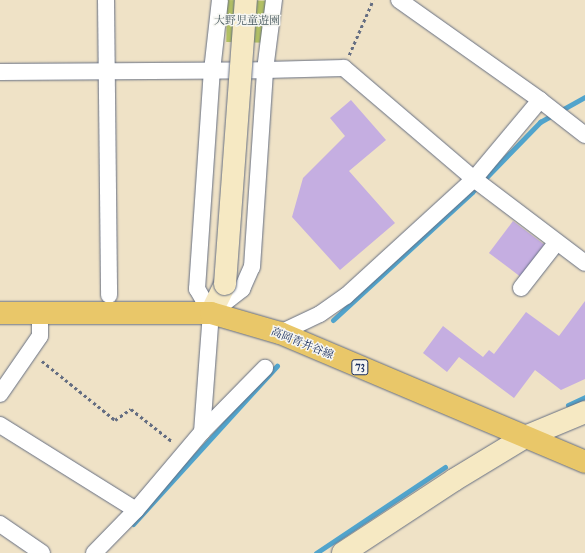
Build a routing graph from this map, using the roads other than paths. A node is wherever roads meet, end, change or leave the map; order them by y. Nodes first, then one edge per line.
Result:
1 (106, 0) edge
2 (220, 0) edge
3 (246, 0) edge
4 (274, 0) edge
5 (399, 0) edge
6 (107, 70) junction
7 (212, 70) junction
8 (265, 70) junction
9 (0, 72) edge
10 (540, 100) junction
11 (585, 135) edge
12 (474, 179) junction
13 (558, 242) junction
14 (585, 263) edge
15 (521, 288) dead end
16 (108, 295) dead end
17 (40, 312) junction
18 (0, 313) edge
19 (211, 313) junction
20 (280, 333) junction
21 (265, 368) dead end
22 (0, 394) edge
23 (585, 412) edge
24 (0, 425) edge
25 (202, 432) junction
26 (525, 437) junction
27 (585, 462) edge
28 (136, 510) junction
29 (0, 524) edge
30 (42, 553) edge
31 (94, 553) edge
32 (343, 553) edge

1 - 6 street
2 - 7 street
3 - 19 street, bridge
4 - 8 street
5 - 10 street
6 - 7 street
6 - 9 street
6 - 16 street
7 - 8 street
7 - 19 street
8 - 12 street
8 - 19 street
10 - 11 street
10 - 12 street
12 - 13 street
12 - 20 street
13 - 14 street
13 - 15 street
17 - 18 main road, 高岡青井谷線 / 73
17 - 19 main road, 高岡青井谷線 / 73
17 - 22 street
19 - 20 main road, 高岡青井谷線 / 73
19 - 25 street
20 - 26 main road, 高岡青井谷線 / 73
21 - 25 street
23 - 26 street
24 - 28 street
25 - 28 street
26 - 27 main road, 高岡青井谷線 / 73
26 - 32 street
28 - 31 street
29 - 30 street

